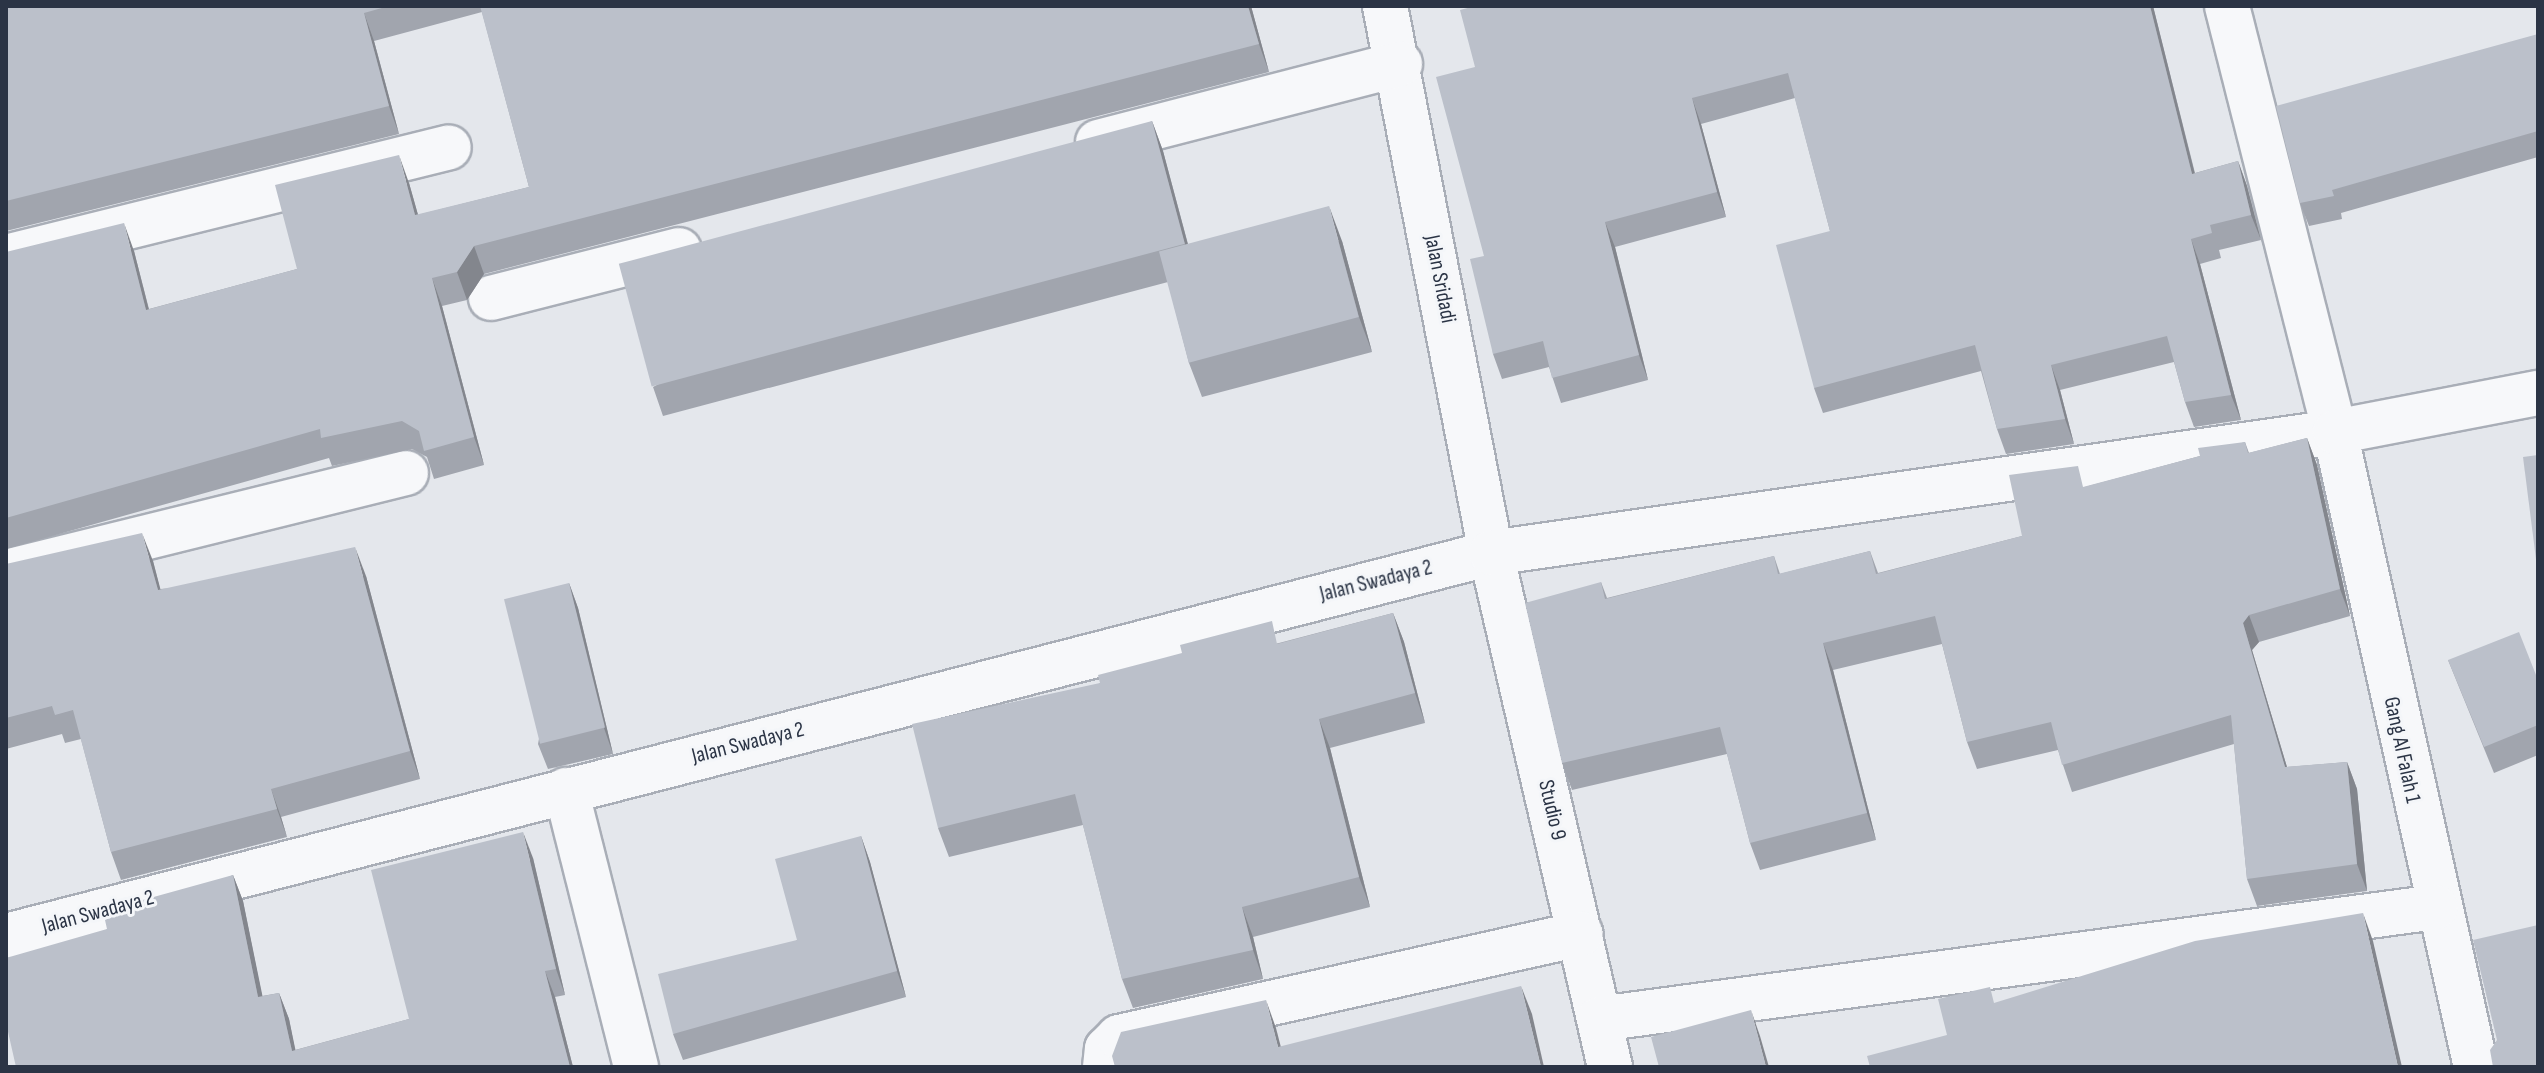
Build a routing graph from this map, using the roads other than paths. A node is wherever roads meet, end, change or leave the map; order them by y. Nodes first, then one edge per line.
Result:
1 (1385, 6) edge
2 (2227, 6) edge
3 (1400, 64) junction
4 (449, 147) dead end
5 (1061, 151) edge
6 (722, 239) edge
7 (6, 257) edge
8 (491, 298) dead end
9 (2538, 393) edge
10 (2335, 432) junction
11 (406, 473) dead end
12 (1491, 553) junction
13 (6, 572) edge
14 (566, 790) junction
15 (2436, 907) junction
16 (1581, 934) junction
17 (6, 936) edge
18 (1599, 1019) junction
19 (636, 1067) edge
20 (1105, 1067) edge
21 (1610, 1067) edge
22 (2476, 1067) edge

1 - 3 street, Jalan Sridadi
2 - 10 street, Gang Al Falah 1
3 - 5 street
3 - 12 street, Jalan Sridadi
4 - 7 street
6 - 8 street
9 - 10 street, Jalan Swadaya 2
10 - 12 street, Jalan Swadaya 2
10 - 15 street, Gang Al Falah 1
11 - 13 street
12 - 14 street, Jalan Swadaya 2
12 - 16 street, Studio 9
14 - 17 street, Jalan Swadaya 2
14 - 19 street
15 - 18 street
15 - 22 street, Gang Al Falah 1
16 - 18 street, Studio 9
16 - 20 street
18 - 21 street, Studio 9

